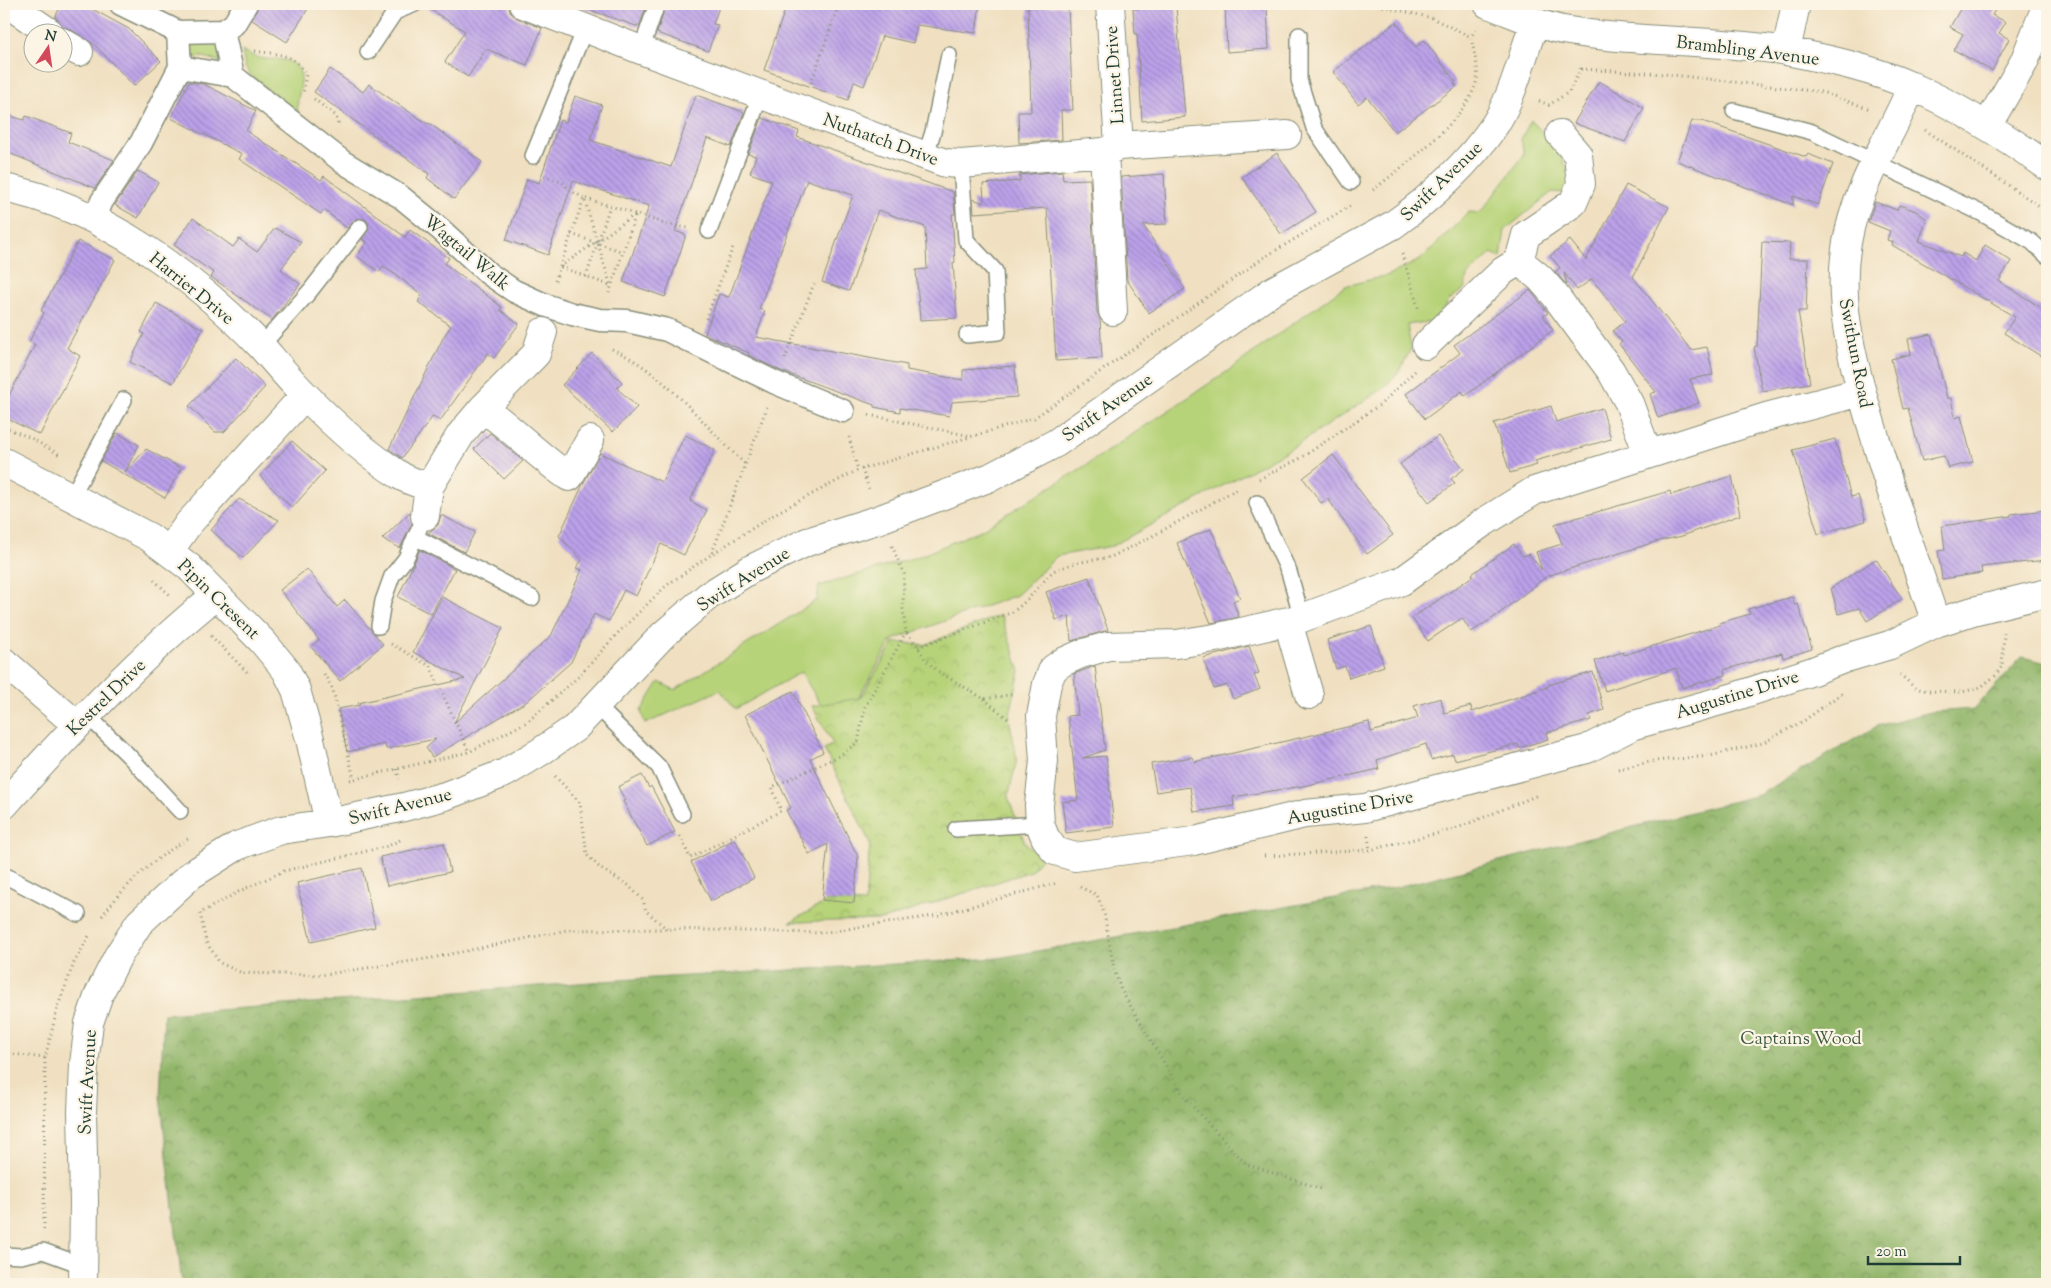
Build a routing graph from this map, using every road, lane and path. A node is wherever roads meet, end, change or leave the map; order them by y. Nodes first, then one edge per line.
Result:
1 (8, 4) edge
2 (120, 4) edge
3 (246, 4) edge
4 (415, 4) edge
5 (523, 4) edge
6 (657, 4) edge
7 (838, 4) edge
8 (1110, 4) edge
9 (1373, 4) edge
10 (1796, 4) edge
11 (2047, 4) edge
12 (1483, 15) edge
13 (34, 22) edge
14 (1534, 23) junction
15 (228, 28) junction
16 (585, 29) junction
17 (178, 32) junction
18 (1299, 35) dead end
19 (1471, 38) junction
20 (641, 50) junction
21 (1786, 51) junction
22 (368, 52) dead end
23 (949, 55) dead end
24 (180, 67) junction
25 (233, 76) junction
26 (1912, 86) junction
27 (761, 94) junction
28 (1536, 100) dead end
29 (802, 110) junction
30 (1734, 112) dead end
31 (1899, 118) junction
32 (1987, 126) junction
33 (300, 128) junction
34 (1314, 128) junction
35 (1560, 134) dead end
36 (1286, 135) joint
37 (1111, 149) junction
38 (533, 156) joint
39 (925, 157) junction
40 (1876, 162) junction
41 (961, 164) junction
42 (2047, 166) edge
43 (1351, 182) dead end
44 (4, 188) edge
45 (1370, 193) dead end
46 (584, 198) junction
47 (1355, 203) dead end
48 (610, 206) junction
49 (2047, 211) edge
50 (636, 214) junction
51 (94, 220) junction
52 (1393, 225) junction
53 (360, 227) dead end
54 (709, 231) joint
55 (571, 234) junction
56 (598, 242) junction
57 (733, 247) dead end
58 (623, 252) junction
59 (2047, 256) edge
60 (1519, 261) junction
61 (560, 267) junction
62 (586, 277) junction
63 (814, 284) dead end
64 (612, 286) junction
65 (545, 305) junction
66 (1113, 312) dead end
67 (600, 320) junction
68 (543, 332) dead end
69 (967, 335) dead end
70 (697, 343) junction
71 (1426, 345) junction
72 (261, 346) junction
73 (606, 346) dead end
74 (776, 383) junction
75 (1861, 392) junction
76 (305, 395) junction
77 (124, 400) dead end
78 (482, 408) junction
79 (843, 411) junction
80 (972, 436) junction
81 (590, 440) dead end
82 (1648, 454) junction
83 (4, 462) edge
84 (745, 464) junction
85 (860, 469) junction
86 (1257, 480) dead end
87 (429, 487) junction
88 (1239, 488) dead end
89 (72, 496) junction
90 (1257, 503) dead end
91 (880, 519) junction
92 (420, 527) junction
93 (169, 551) junction
94 (712, 554) junction
95 (2047, 593) edge
96 (215, 596) junction
97 (532, 598) dead end
98 (1295, 620) junction
99 (1936, 623) junction
100 (379, 626) joint
101 (2004, 626) dead end
102 (906, 632) junction
103 (1890, 645) junction
104 (918, 647) junction
105 (4, 662) edge
106 (1018, 693) dead end
107 (1309, 695) dead end
108 (984, 698) junction
109 (597, 706) junction
110 (1008, 719) dead end
111 (82, 720) junction
112 (469, 752) junction
113 (540, 752) junction
114 (354, 779) dead end
115 (4, 805) edge
116 (404, 807) junction
117 (180, 811) dead end
118 (682, 814) joint
119 (328, 823) junction
120 (1040, 824) junction
121 (956, 829) dead end
122 (4, 876) edge
123 (1075, 884) dead end
124 (200, 913) dead end
125 (78, 914) dead end
126 (668, 930) dead end
127 (4, 1053) edge
128 (1322, 1189) dead end
129 (43, 1251) junction
130 (4, 1255) edge
131 (84, 1275) edge
132 (40, 1284) edge

1 - 13 street
2 - 17 street
3 - 15 street
4 - 22 lane
5 - 16 street, Nuthatch Drive
6 - 20 lane
7 - 29 path
8 - 37 street, Linnet Drive
9 - 19 path
10 - 21 street
11 - 32 street
12 - 14 street, Brambling Avenue
12 - 19 path
14 - 21 street, Brambling Avenue
14 - 52 street, Swift Avenue
15 - 17 street
15 - 25 street
15 - 33 path
16 - 20 street, Nuthatch Drive
16 - 38 lane
17 - 24 street
18 - 34 lane
19 - 45 path
20 - 27 street, Nuthatch Drive
21 - 26 street, Brambling Avenue
23 - 39 lane
24 - 25 street, Wagtail Walk
24 - 51 street
25 - 33 street, Wagtail Walk
26 - 31 street, Swithun Road
26 - 32 street, Brambling Avenue
27 - 29 street, Nuthatch Drive
27 - 54 lane
28 - 31 path
29 - 39 street, Nuthatch Drive
30 - 40 lane
31 - 40 street, Swithun Road
31 - 49 path
32 - 42 street, Brambling Avenue
33 - 65 street, Wagtail Walk
34 - 36 lane
34 - 43 lane
35 - 60 street
36 - 37 street, Nuthatch Drive
37 - 41 street, Nuthatch Drive
37 - 66 street, Linnet Drive
38 - 46 path
39 - 41 street, Nuthatch Drive
40 - 59 lane
40 - 75 street, Swithun Road
41 - 69 lane
44 - 51 street, Harrier Drive
46 - 48 path
46 - 55 path
46 - 56 path
47 - 80 path
48 - 50 path
48 - 56 path
50 - 54 path
50 - 56 path
50 - 58 path
51 - 72 street, Harrier Drive
52 - 71 path
52 - 91 street, Swift Avenue
53 - 72 lane
55 - 56 path
55 - 61 path
56 - 58 path
56 - 61 path
56 - 62 path
56 - 64 path
57 - 70 path
58 - 64 path
60 - 71 street
60 - 82 street
61 - 62 path
61 - 65 path
62 - 64 path
63 - 74 path
64 - 67 path
65 - 67 street, Wagtail Walk
67 - 70 street, Wagtail Walk
68 - 78 street
70 - 74 street, Wagtail Walk
71 - 86 path
72 - 76 street, Harrier Drive
73 - 84 path
74 - 79 street, Wagtail Walk
74 - 84 path
75 - 82 street, Augustine Drive
75 - 99 street, Swithun Road
76 - 87 street, Harrier Drive
76 - 93 street
77 - 89 lane
78 - 81 street
78 - 87 street
79 - 80 path
79 - 85 path
80 - 85 path
82 - 98 street, Augustine Drive
83 - 89 street, Pipin Cresent
84 - 94 path
85 - 91 path
85 - 94 path
87 - 92 street
88 - 104 path
89 - 93 street, Pipin Cresent
90 - 98 lane
91 - 102 path
91 - 109 street, Swift Avenue
92 - 97 lane
92 - 100 lane
93 - 96 street, Pipin Cresent
94 - 112 path
95 - 99 street, Augustine Drive
96 - 111 street, Kestrel Drive
96 - 119 street, Pipin Cresent
98 - 107 street
98 - 120 street, Augustine Drive
99 - 103 street, Augustine Drive
100 - 112 path
101 - 103 path
102 - 104 path
102 - 118 path
103 - 120 street, Augustine Drive
104 - 108 path
105 - 111 street
106 - 108 path
108 - 110 path
109 - 113 street, Swift Avenue
109 - 118 lane
111 - 115 street, Kestrel Drive
111 - 117 lane
112 - 114 path
113 - 116 street, Swift Avenue
113 - 126 path
116 - 119 street, Swift Avenue
116 - 124 path
119 - 131 street, Swift Avenue
120 - 121 lane
122 - 125 lane
123 - 128 path
127 - 129 path
129 - 130 lane
129 - 131 lane
129 - 132 path

